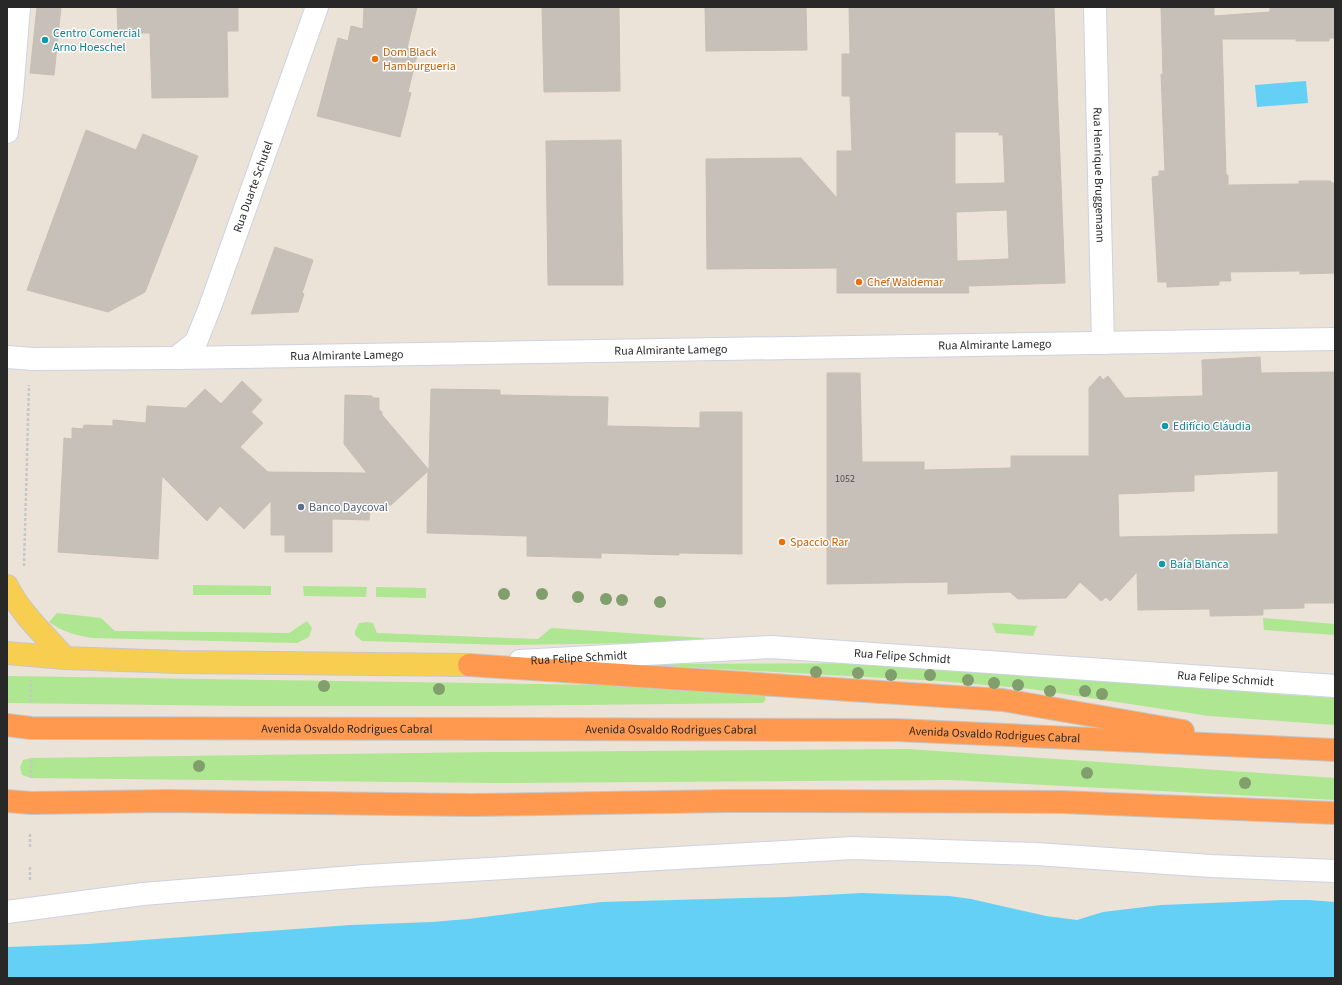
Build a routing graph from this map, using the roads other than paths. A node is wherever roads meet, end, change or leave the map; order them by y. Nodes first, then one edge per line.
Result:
1 (19, 7) edge
2 (317, 7) edge
3 (1095, 7) edge
4 (7, 132) edge
5 (1335, 339) edge
6 (1103, 343) junction
7 (7, 357) edge
8 (176, 358) junction
9 (7, 586) edge
10 (7, 653) edge
11 (65, 658) junction
12 (469, 665) junction
13 (1335, 686) edge
14 (7, 725) edge
15 (1275, 746) junction
16 (1335, 750) edge
17 (7, 801) edge
18 (1335, 813) edge
19 (1335, 871) edge
20 (7, 912) edge

1 - 4 main road
2 - 8 main road, Rua Duarte Schutel
3 - 6 main road, Rua Henrique Bruggemann
5 - 6 main road, Rua Almirante Lamego
6 - 8 main road, Rua Almirante Lamego
7 - 8 main road, Rua Almirante Lamego
9 - 11 main road
10 - 11 main road
11 - 12 main road
12 - 13 main road, Rua Felipe Schmidt
12 - 15 highway
14 - 15 highway, Avenida Osvaldo Rodrigues Cabral
15 - 16 highway, Avenida Osvaldo Rodrigues Cabral
17 - 18 highway
19 - 20 main road

